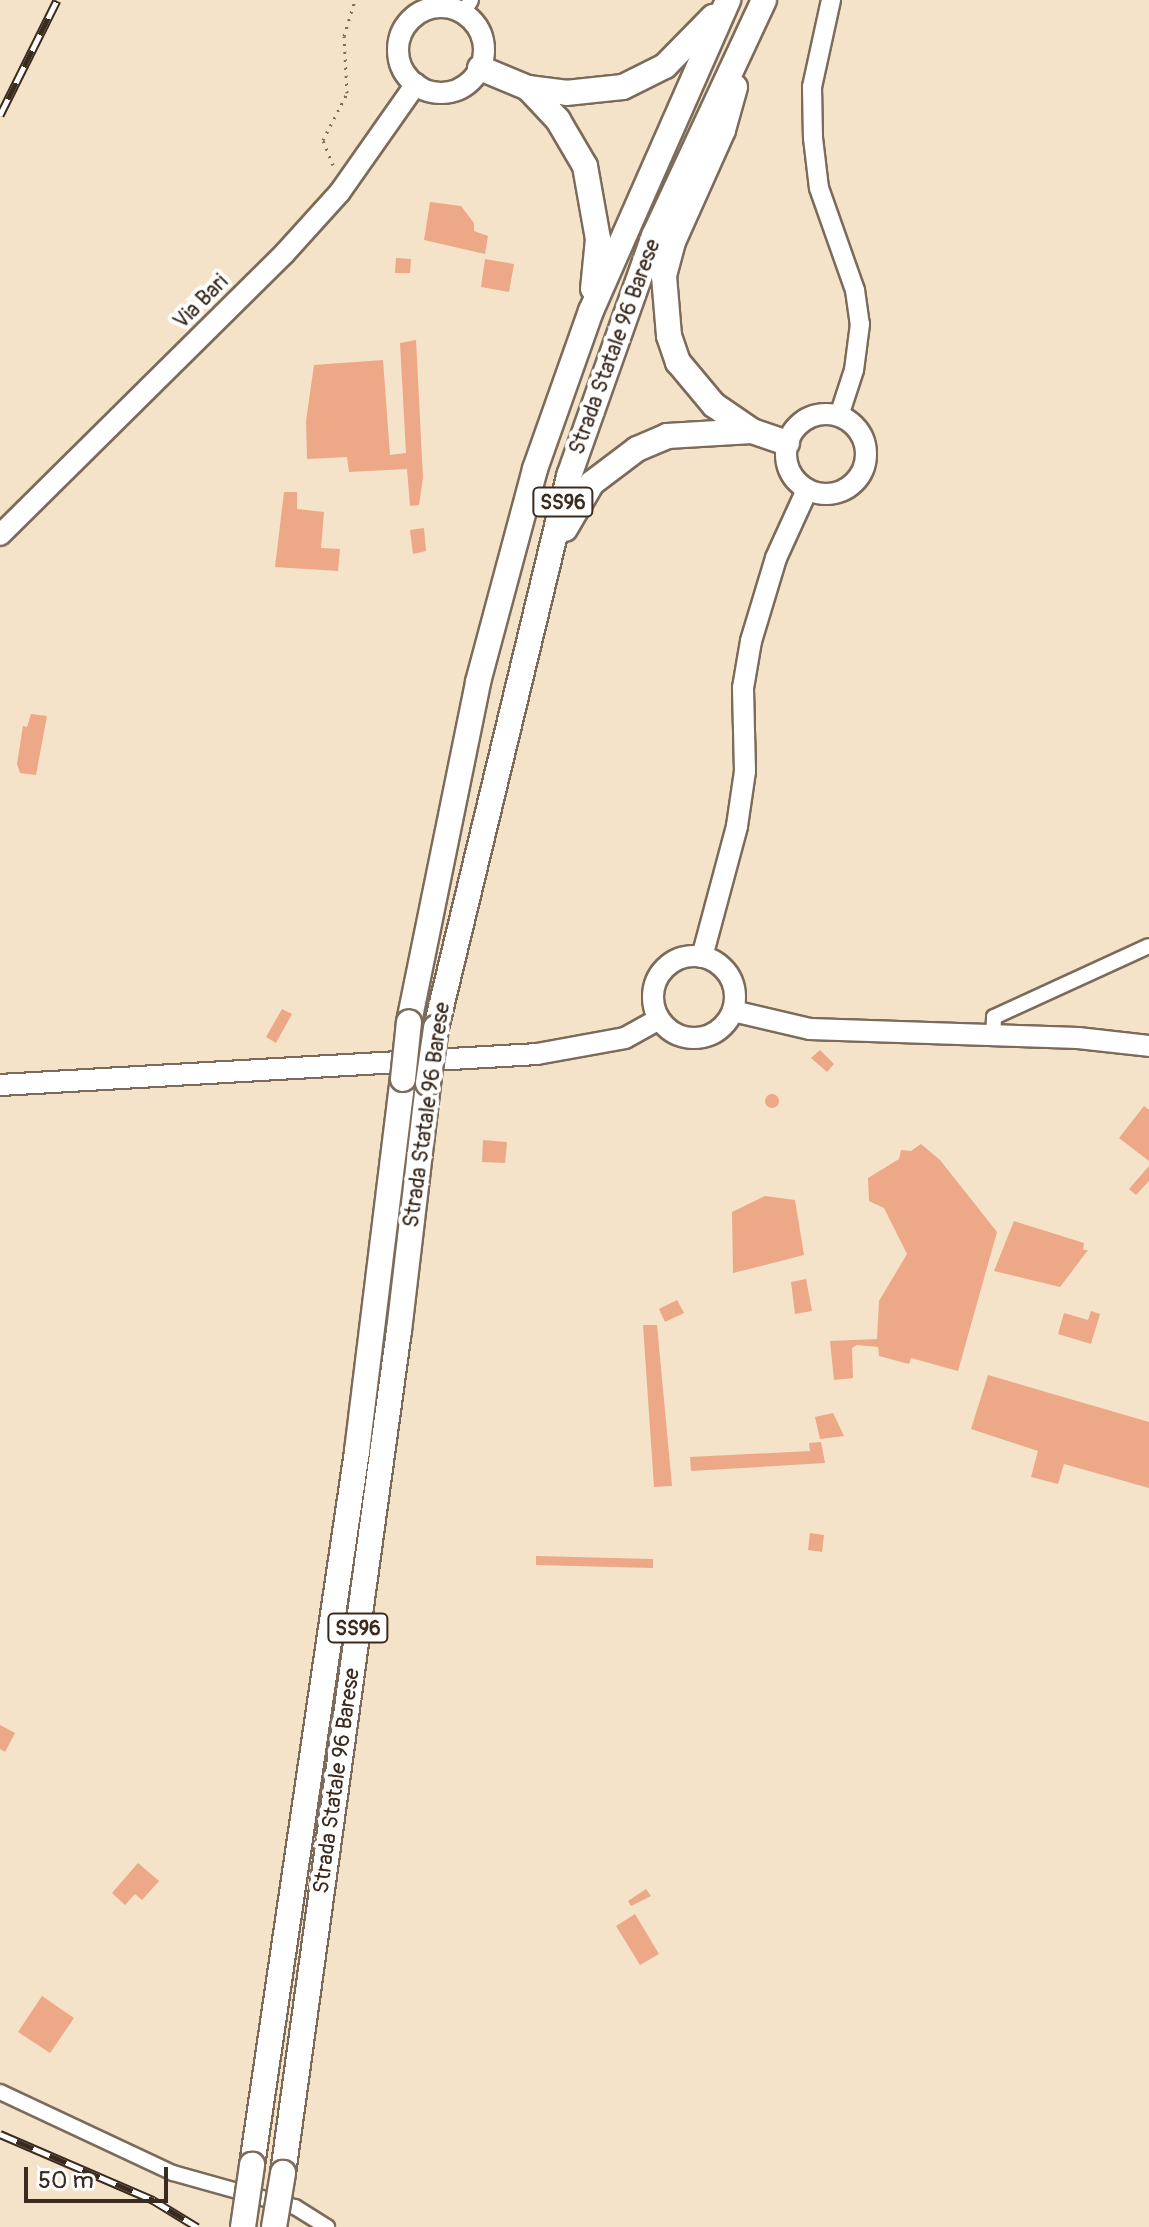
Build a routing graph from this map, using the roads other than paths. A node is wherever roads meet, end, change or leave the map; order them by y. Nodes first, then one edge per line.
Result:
1 (728, 0) edge
2 (831, 0) edge
3 (467, 7) edge
4 (759, 10) edge
5 (480, 68) junction
6 (416, 84) junction
7 (528, 88) junction
8 (591, 311) junction
9 (839, 416) junction
10 (752, 431) junction
11 (787, 443) junction
12 (807, 490) junction
13 (0, 535) edge
14 (539, 594) junction
15 (1149, 946) edge
16 (702, 957) junction
17 (733, 1011) junction
18 (659, 1019) junction
19 (993, 1037) junction
20 (1149, 1046) edge
21 (0, 1085) edge
22 (0, 2092) edge
23 (243, 2227) edge
24 (274, 2227) edge
25 (327, 2227) edge

1 - 7 highway
1 - 8 highway, Strada Statale 96 Barese / SS96
2 - 9 street
3 - 5 main road
3 - 6 main road
4 - 10 highway
4 - 14 highway, Strada Statale 96 Barese / SS96
5 - 6 main road
5 - 7 highway
6 - 13 main road, Via Bari
7 - 8 highway
8 - 23 highway, Strada Statale 96 Barese / SS96, bridge
9 - 11 main road
9 - 12 main road
10 - 11 highway
10 - 14 highway
11 - 12 main road
12 - 16 main road
14 - 24 highway, Strada Statale 96 Barese / SS96, bridge
15 - 19 street
16 - 17 main road
16 - 18 main road
17 - 18 main road
17 - 19 main road
18 - 21 main road
19 - 20 main road
22 - 25 street

